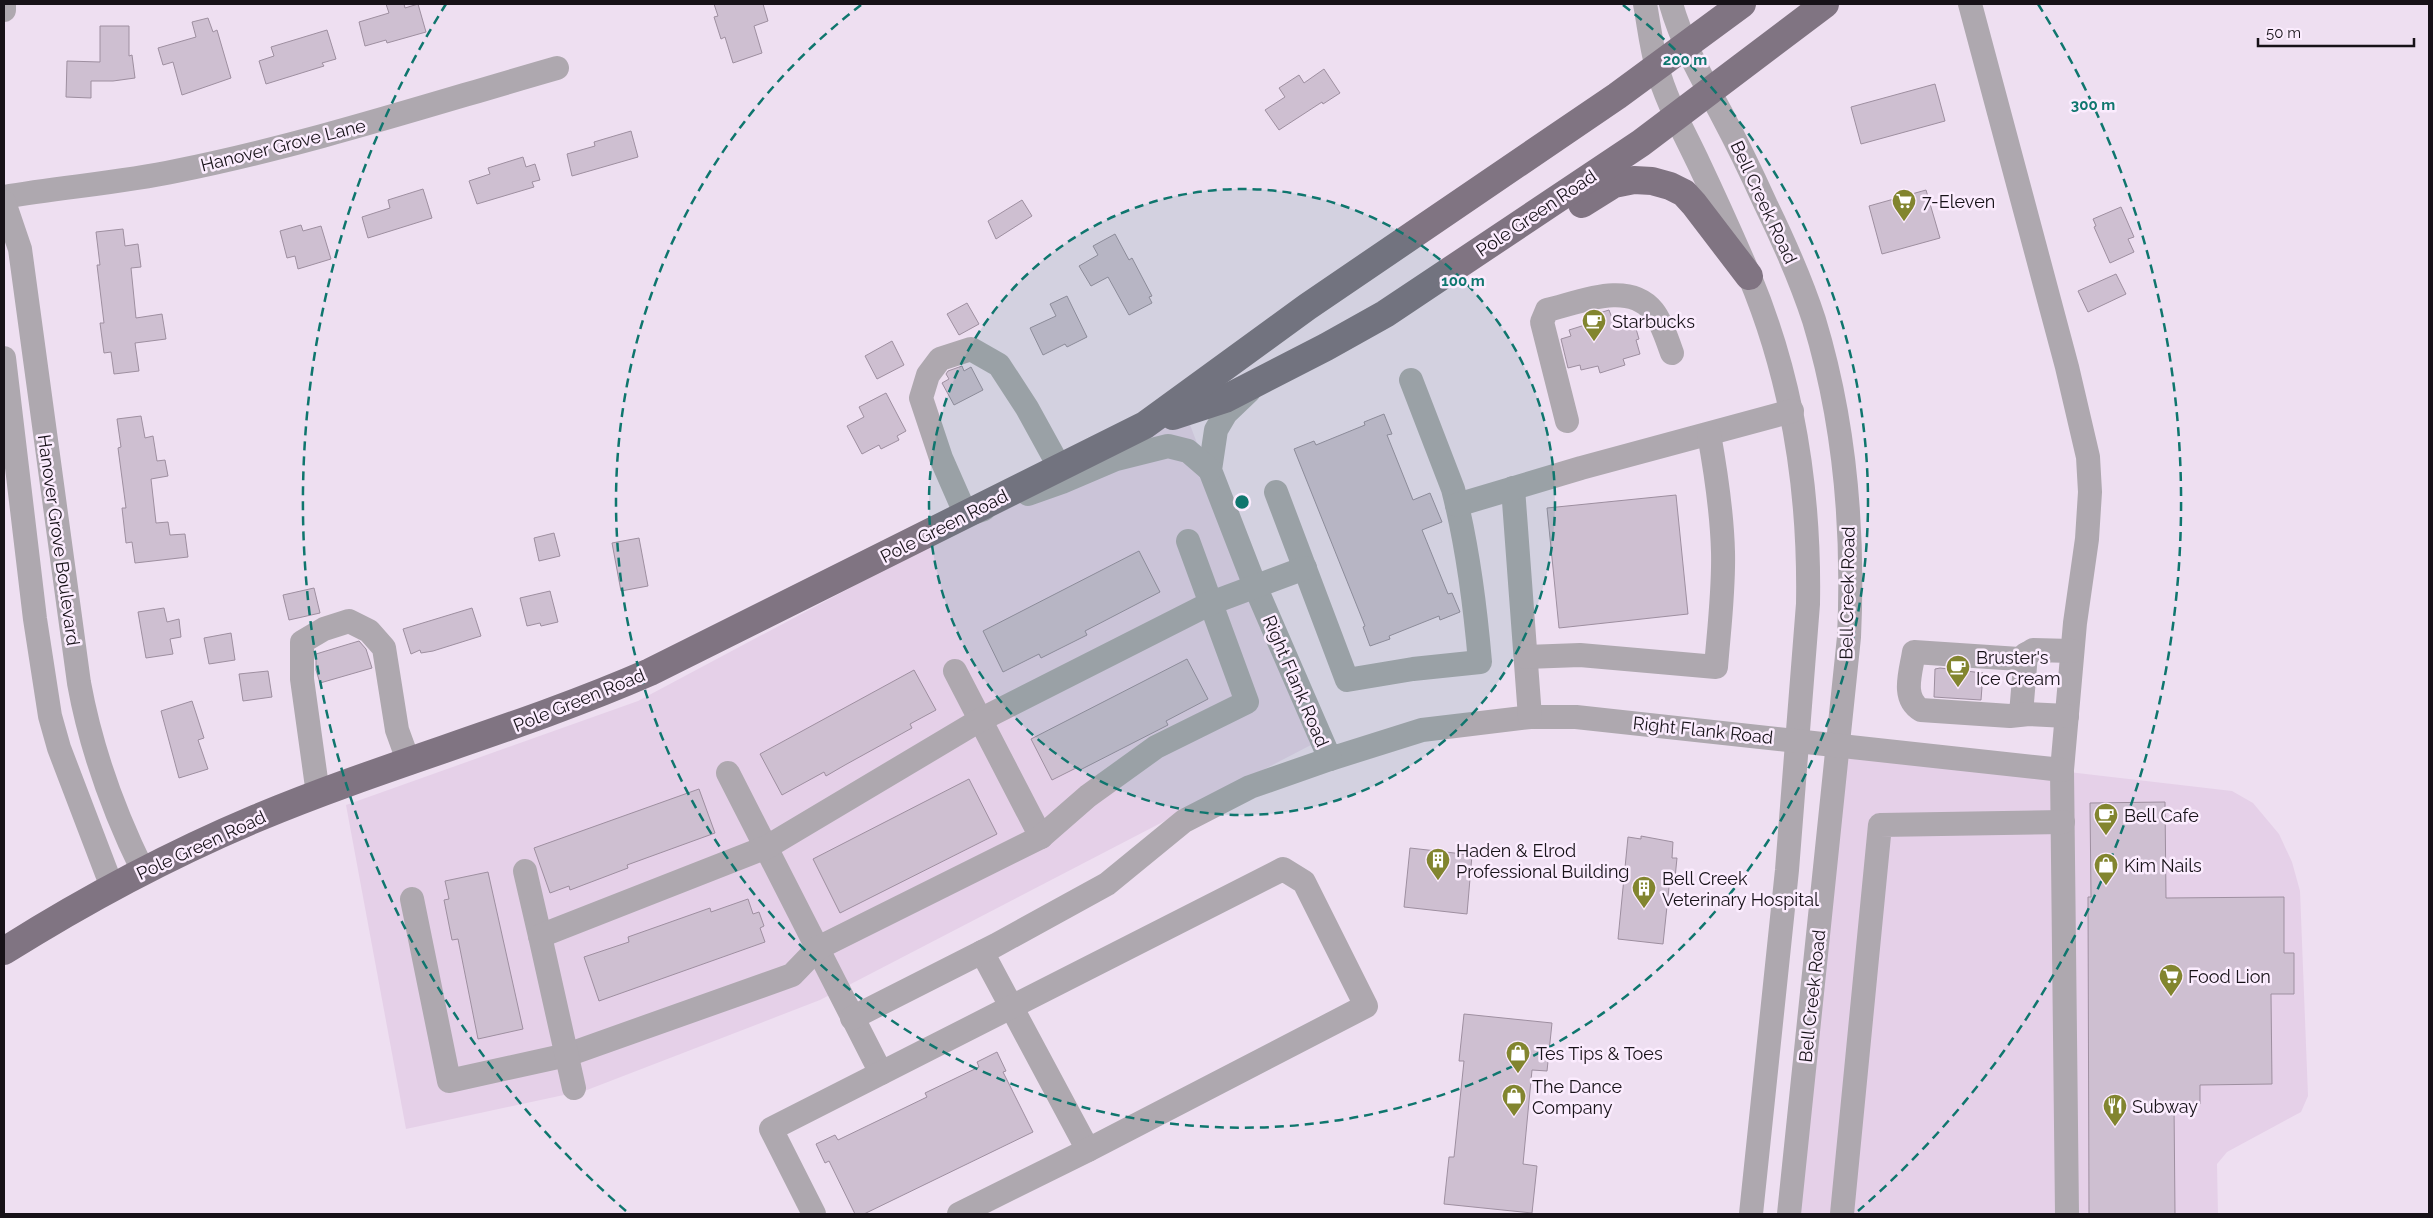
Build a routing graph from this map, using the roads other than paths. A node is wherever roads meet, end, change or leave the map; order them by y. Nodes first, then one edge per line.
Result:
1 (4, 4) edge
2 (1645, 4) edge
3 (1671, 4) edge
4 (1742, 4) edge
5 (1825, 4) edge
6 (1970, 4) edge
7 (4, 10) edge
8 (1685, 45) junction
9 (557, 68) dead end
10 (1657, 68) junction
11 (1709, 91) junction
12 (1676, 118) junction
13 (4, 197) edge
14 (4, 202) edge
15 (1749, 276) junction
16 (1385, 314) junction
17 (1672, 353) dead end
18 (4, 358) edge
19 (1411, 380) dead end
20 (1257, 382) junction
21 (1792, 411) junction
22 (1567, 421) dead end
23 (1145, 425) junction
24 (1709, 434) junction
25 (1060, 468) junction
26 (1210, 470) junction
27 (1514, 488) junction
28 (1276, 492) dead end
29 (1457, 505) junction
30 (966, 515) junction
31 (1188, 541) dead end
32 (1305, 568) junction
33 (1255, 586) junction
34 (1211, 603) junction
35 (2072, 651) junction
36 (2026, 654) junction
37 (1526, 656) junction
38 (955, 671) dead end
39 (2021, 714) junction
40 (2067, 716) junction
41 (1530, 717) junction
42 (980, 720) junction
43 (1796, 740) junction
44 (1838, 745) junction
45 (1330, 759) junction
46 (410, 763) junction
47 (2062, 770) junction
48 (728, 773) dead end
49 (318, 794) junction
50 (2063, 822) junction
51 (1042, 837) junction
52 (766, 847) junction
53 (143, 870) junction
54 (526, 872) dead end
55 (112, 887) junction
56 (412, 899) dead end
57 (540, 936) junction
58 (818, 948) junction
59 (4, 951) edge
60 (982, 952) junction
61 (1011, 1006) junction
62 (852, 1018) junction
63 (567, 1055) junction
64 (880, 1072) junction
65 (574, 1088) dead end
66 (1088, 1150) junction
67 (814, 1214) edge
68 (960, 1214) edge
69 (1751, 1214) edge
70 (1789, 1214) edge
71 (1842, 1214) edge
72 (2067, 1214) edge

1 - 7 street
2 - 10 street
3 - 8 street, Bell Creek Road
4 - 8 main road, Pole Green Road
5 - 11 main road, Pole Green Road
6 - 35 street
8 - 10 main road, Pole Green Road
8 - 11 street, Bell Creek Road
9 - 13 street, Hanover Grove Lane
10 - 12 street
10 - 23 main road, Pole Green Road
11 - 12 main road, Pole Green Road
11 - 44 street, Bell Creek Road
12 - 15 street
12 - 16 main road, Pole Green Road
14 - 53 street, Hanover Grove Boulevard
15 - 16 main road
15 - 21 street
16 - 20 main road, Pole Green Road
17 - 22 street
18 - 55 street, Hanover Grove Boulevard
19 - 29 street
20 - 23 main road, Pole Green Road
20 - 26 street
21 - 24 street
21 - 43 street
23 - 25 main road, Pole Green Road
24 - 27 street
24 - 37 street
25 - 30 main road, Pole Green Road
25 - 30 street
26 - 30 street
26 - 33 street, Right Flank Road
27 - 29 street
27 - 37 street
28 - 32 street
29 - 32 street
30 - 46 main road, Pole Green Road
31 - 34 street
32 - 33 street
33 - 34 street
33 - 45 street, Right Flank Road
34 - 42 street
34 - 51 street
35 - 36 street
35 - 40 street
36 - 39 street
36 - 39 street
37 - 41 street
38 - 42 street
39 - 40 street
40 - 47 street
41 - 43 street, Right Flank Road
41 - 45 street, Right Flank Road
42 - 51 street
42 - 52 street
43 - 44 street, Right Flank Road
43 - 69 street
44 - 47 street, Right Flank Road
44 - 70 street, Bell Creek Road
45 - 60 street
46 - 49 main road, Pole Green Road
46 - 49 street
47 - 50 street
48 - 52 street
49 - 53 main road, Pole Green Road
50 - 71 street
50 - 72 street
51 - 58 street
52 - 57 street
52 - 58 street
53 - 55 main road, Pole Green Road
54 - 57 street
55 - 59 main road, Pole Green Road
56 - 63 street
57 - 63 street
58 - 62 street
58 - 63 street
60 - 61 street
60 - 62 street
61 - 64 street
61 - 66 street
61 - 66 street
62 - 64 street
63 - 65 street
64 - 67 street
66 - 68 street

